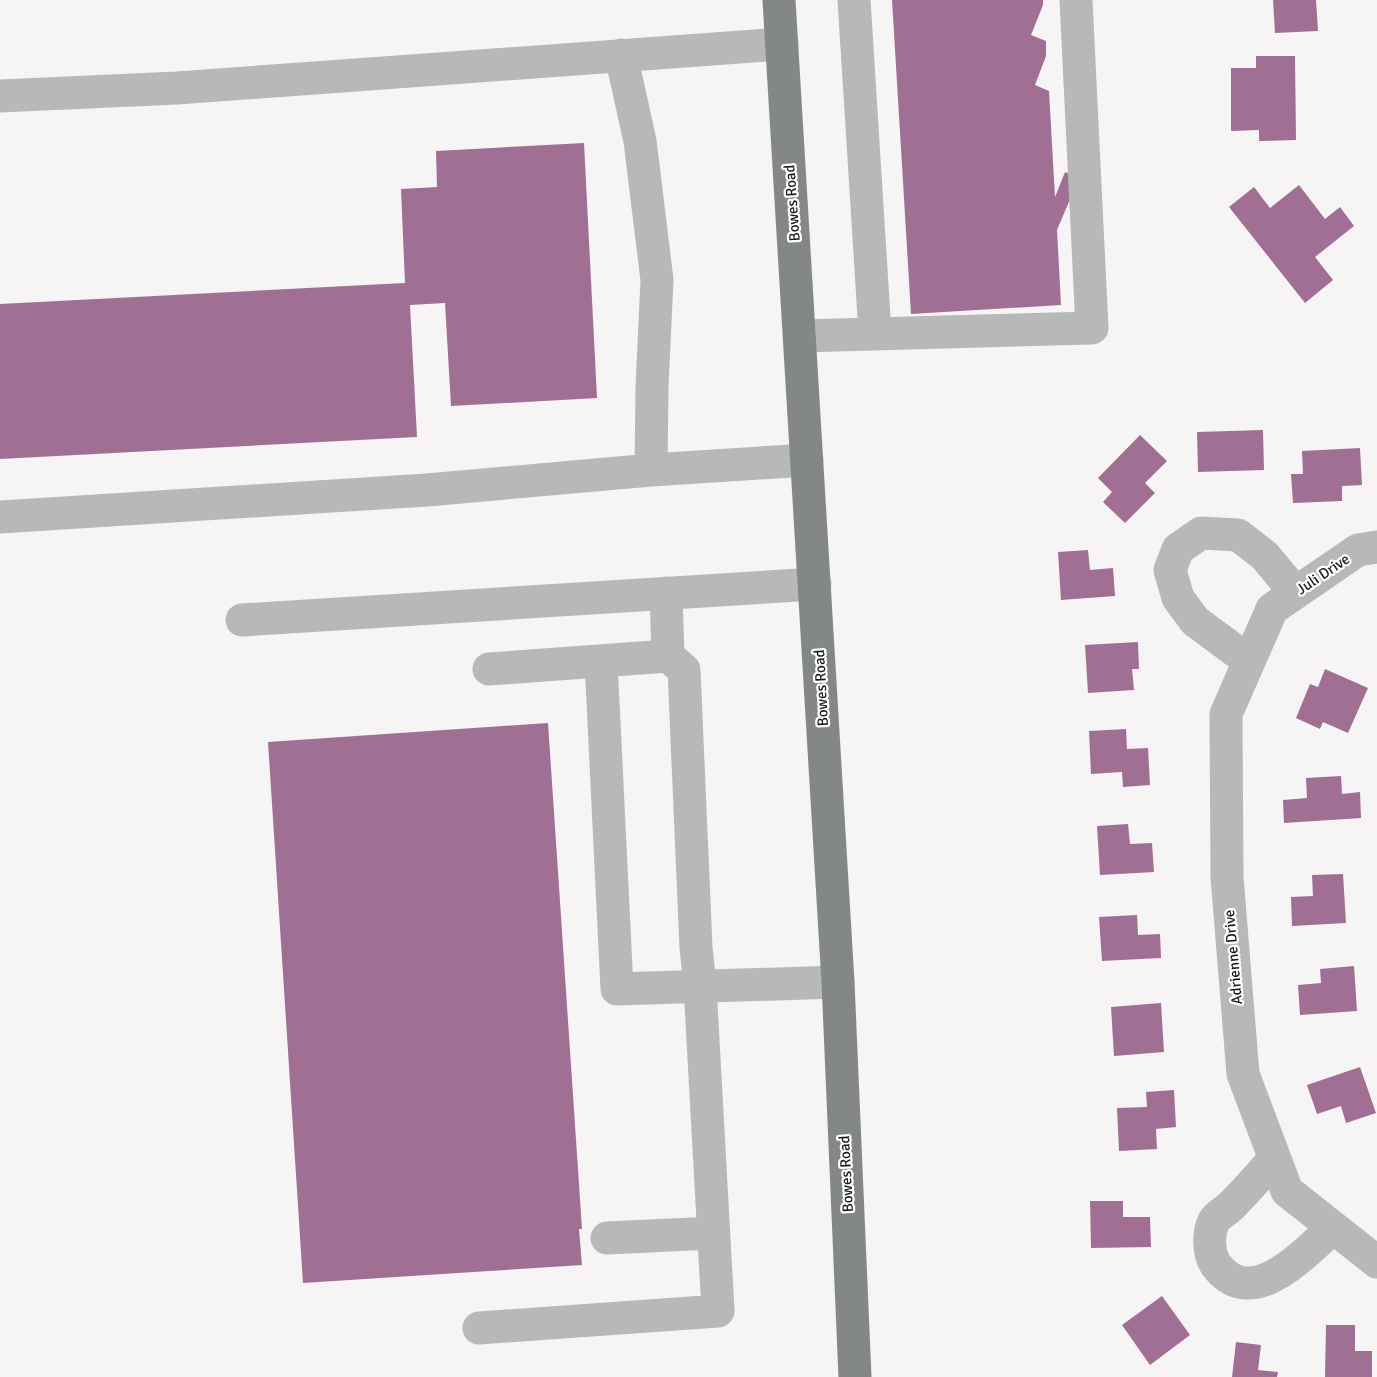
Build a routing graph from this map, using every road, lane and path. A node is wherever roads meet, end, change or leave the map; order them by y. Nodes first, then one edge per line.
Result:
1 (779, 0) edge
2 (854, 0) edge
3 (1076, 0) edge
4 (782, 44) junction
5 (621, 55) junction
6 (0, 96) edge
7 (875, 333) junction
8 (800, 336) junction
9 (807, 460) junction
10 (651, 470) junction
11 (0, 517) edge
12 (1377, 547) edge
13 (815, 584) junction
14 (666, 593) junction
15 (1283, 600) junction
16 (242, 620) dead end
17 (668, 656) junction
18 (601, 661) junction
19 (1249, 662) junction
20 (489, 669) dead end
21 (838, 982) junction
22 (700, 986) junction
23 (1274, 1159) junction
24 (1333, 1228) junction
25 (713, 1233) junction
26 (607, 1238) dead end
27 (1377, 1262) edge
28 (479, 1328) dead end
29 (855, 1377) edge

1 - 4 main road, Bowes Road
2 - 7 street
3 - 7 street
4 - 5 street
4 - 8 main road, Bowes Road
5 - 6 street
5 - 10 street
7 - 8 street
8 - 9 main road, Bowes Road
9 - 10 street
9 - 13 main road, Bowes Road
10 - 11 street
12 - 15 street, Juli Drive
13 - 14 street
13 - 21 main road, Bowes Road
14 - 16 street
14 - 17 street
15 - 19 street, Adrienne Drive
15 - 19 street
17 - 18 street
17 - 22 street
18 - 20 street
18 - 22 street
19 - 23 street, Adrienne Drive
21 - 22 street
21 - 29 main road, Bowes Road
22 - 25 street
23 - 24 street, Adrienne Drive
23 - 24 street
24 - 27 street, Adrienne Drive
25 - 26 street
25 - 28 street

